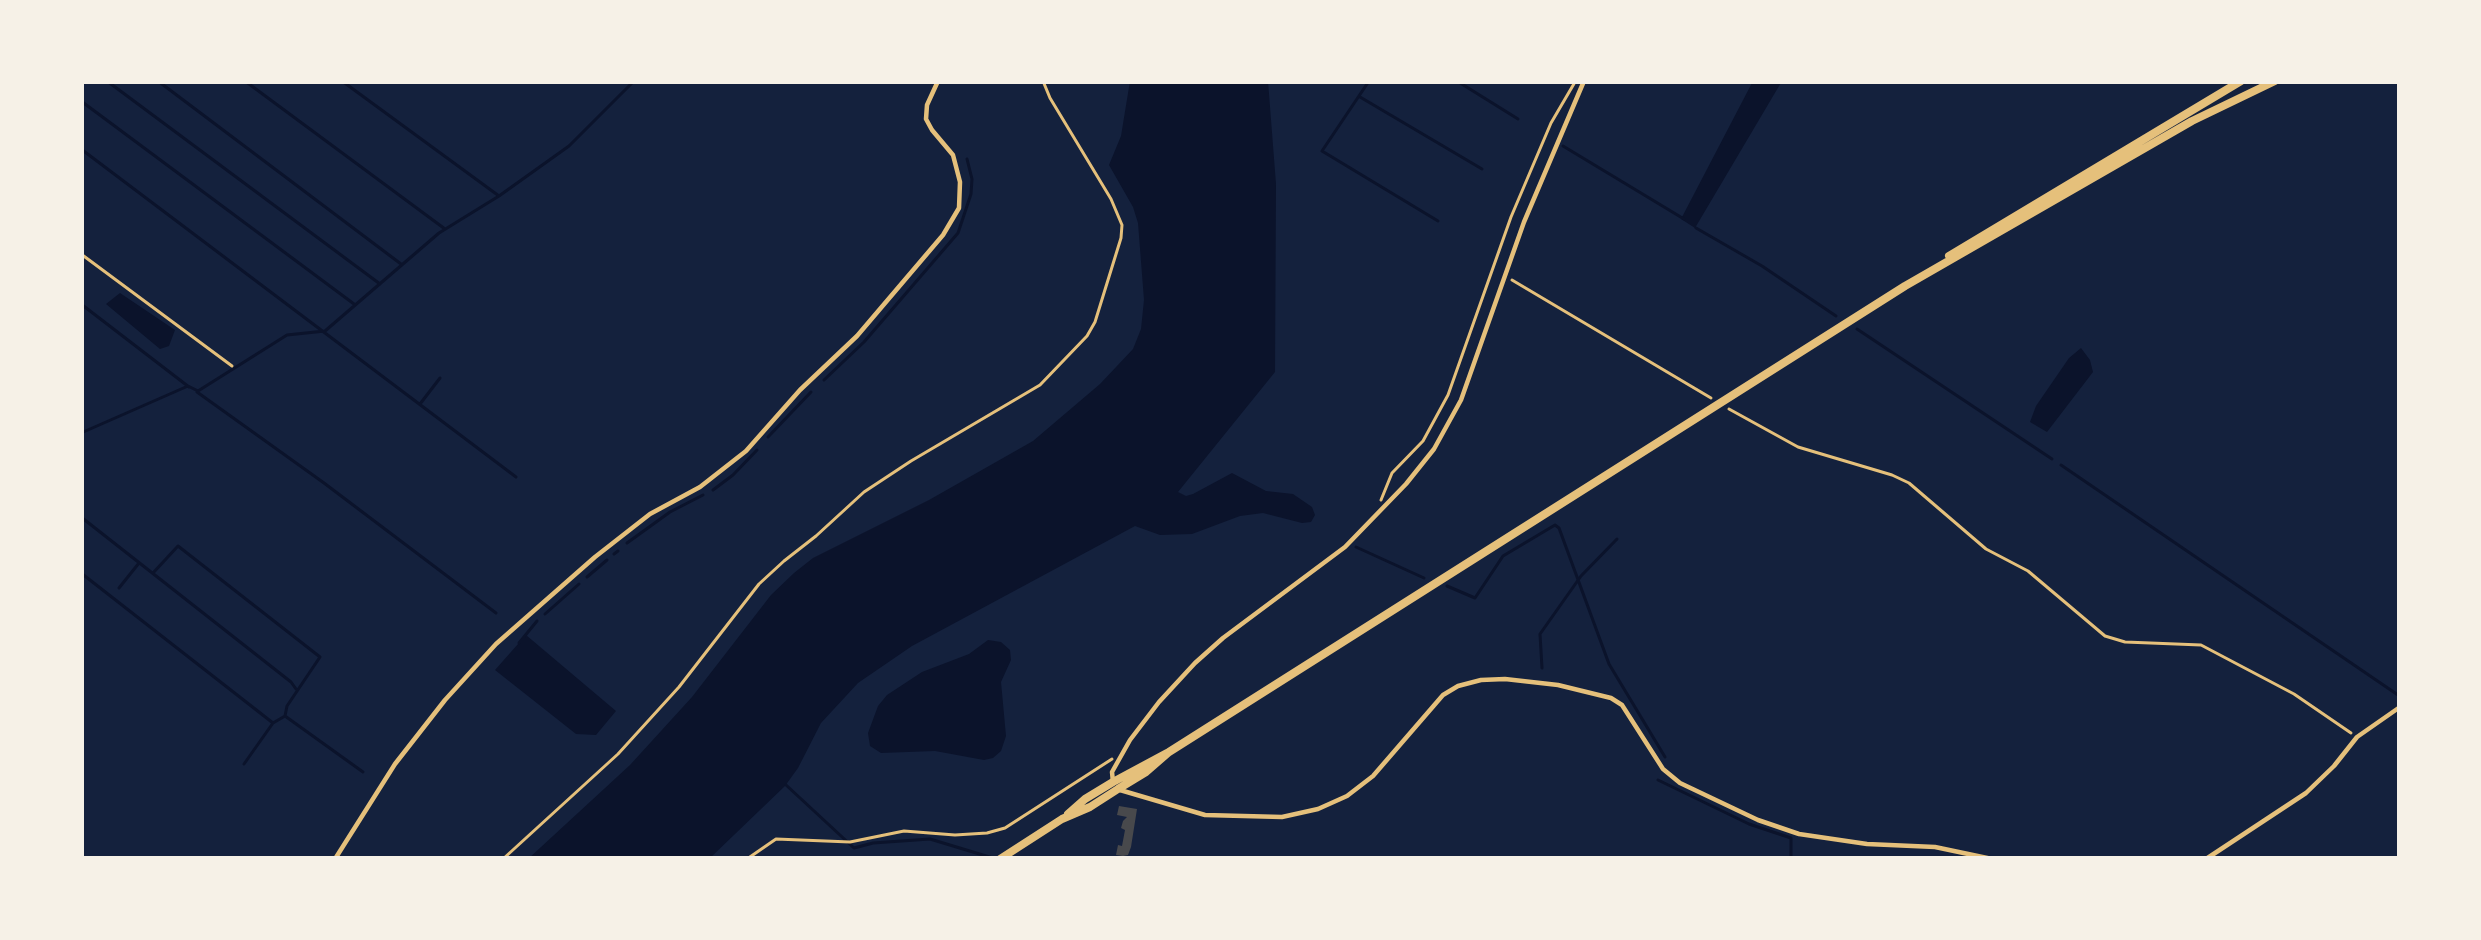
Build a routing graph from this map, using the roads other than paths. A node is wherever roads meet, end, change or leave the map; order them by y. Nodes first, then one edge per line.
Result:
1 (938, 81) edge
2 (1580, 81) edge
3 (2241, 81) edge
4 (2275, 81) edge
5 (1905, 286) junction
6 (2400, 707) edge
7 (1116, 786) junction
8 (334, 859) edge
9 (1000, 859) edge
10 (1992, 859) edge
11 (2206, 859) edge

1 - 8 street
2 - 7 street
3 - 5 main road
4 - 5 main road
5 - 7 main road
6 - 11 street
7 - 9 main road
7 - 10 street

